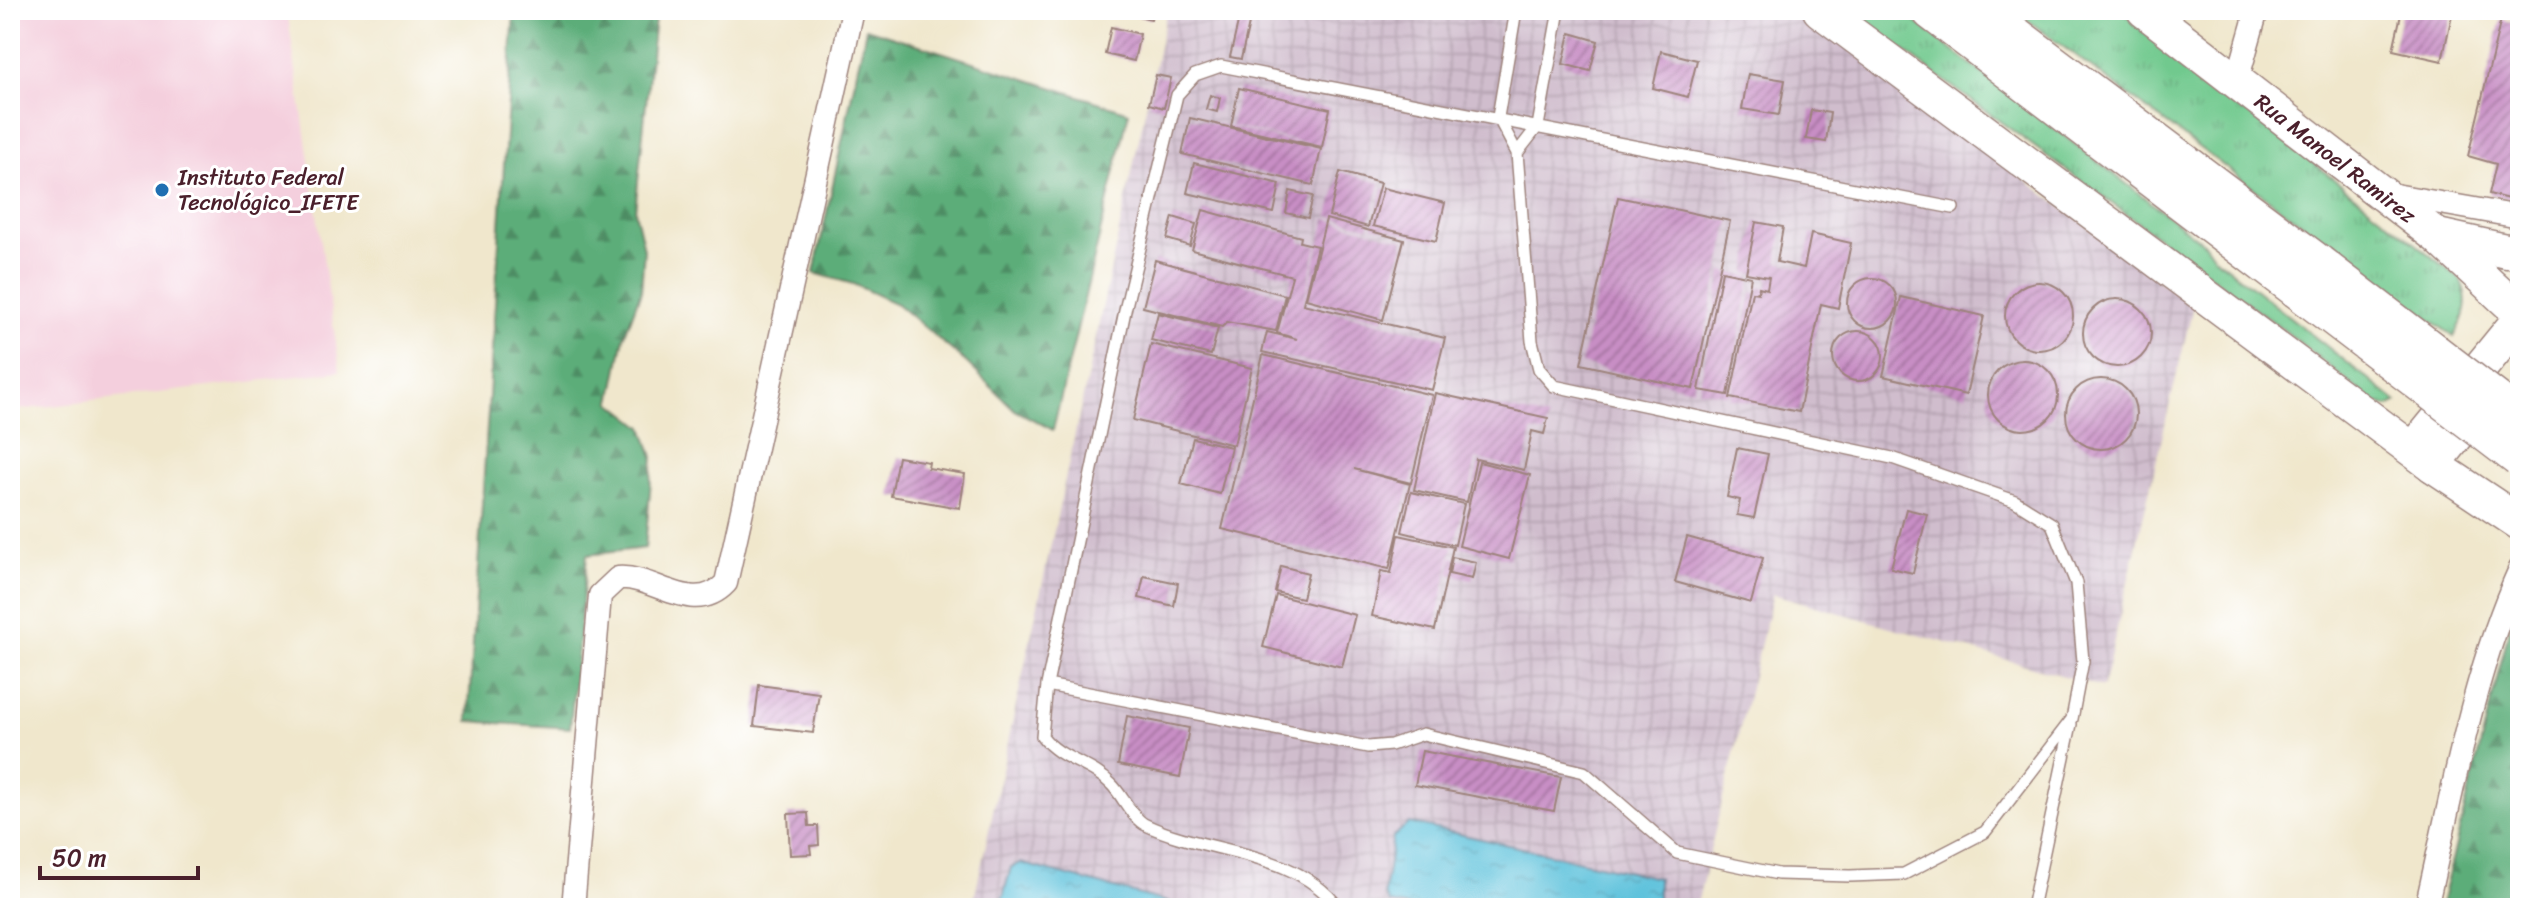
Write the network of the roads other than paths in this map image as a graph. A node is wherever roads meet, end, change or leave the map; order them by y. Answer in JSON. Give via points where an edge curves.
{"nodes":[{"id":1,"x":853,"y":10,"type":"edge"},
{"id":2,"x":1516,"y":10,"type":"edge"},
{"id":3,"x":1559,"y":10,"type":"edge"},
{"id":4,"x":1820,"y":10,"type":"edge"},
{"id":5,"x":1932,"y":10,"type":"edge"},
{"id":6,"x":1979,"y":10,"type":"edge"},
{"id":7,"x":2144,"y":10,"type":"edge"},
{"id":8,"x":2257,"y":10,"type":"edge"},
{"id":9,"x":2237,"y":81,"type":"junction"},
{"id":10,"x":1498,"y":117,"type":"junction"},
{"id":11,"x":1538,"y":126,"type":"junction"},
{"id":12,"x":1517,"y":153,"type":"junction"},
{"id":13,"x":2380,"y":193,"type":"junction"},
{"id":14,"x":1953,"y":208,"type":"dead end"},
{"id":15,"x":2520,"y":217,"type":"edge"},
{"id":16,"x":2437,"y":236,"type":"junction"},
{"id":17,"x":2520,"y":250,"type":"edge"},
{"id":18,"x":2308,"y":276,"type":"junction"},
{"id":19,"x":2520,"y":316,"type":"edge"},
{"id":20,"x":2520,"y":354,"type":"edge"},
{"id":21,"x":2520,"y":420,"type":"edge"},
{"id":22,"x":2424,"y":457,"type":"junction"},
{"id":23,"x":2520,"y":457,"type":"edge"},
{"id":24,"x":2520,"y":523,"type":"edge"},
{"id":25,"x":2520,"y":569,"type":"edge"},
{"id":26,"x":1047,"y":685,"type":"junction"},
{"id":27,"x":2072,"y":719,"type":"junction"},
{"id":28,"x":573,"y":908,"type":"edge"},
{"id":29,"x":1339,"y":908,"type":"edge"},
{"id":30,"x":2032,"y":908,"type":"edge"},
{"id":31,"x":2426,"y":908,"type":"edge"}],
"edges":[{"from":1,"to":28,"type":"street","via":[[726,583],[719,591],[686,598],[630,577],[618,578],[600,595]]},
{"from":2,"to":10,"type":"lane"},
{"from":3,"to":11,"type":"lane"},
{"from":4,"to":22,"type":"main road"},
{"from":5,"to":18,"type":"highway"},
{"from":6,"to":18,"type":"highway"},
{"from":7,"to":9,"type":"main road","name":"Rua Manoel Ramirez"},
{"from":8,"to":9,"type":"street"},
{"from":9,"to":13,"type":"main road","name":"Rua Manoel Ramirez"},
{"from":10,"to":11,"type":"lane"},
{"from":10,"to":12,"type":"lane"},
{"from":10,"to":26,"type":"lane","via":[[1221,66],[1195,75],[1177,95],[1126,306]]},
{"from":11,"to":12,"type":"lane"},
{"from":11,"to":14,"type":"lane"},
{"from":12,"to":27,"type":"lane","via":[[1532,341],[1539,369],[1554,386],[1892,458],[2015,501],[2052,524],[2076,583],[2083,661]]},
{"from":13,"to":15,"type":"street"},
{"from":13,"to":16,"type":"main road","name":"Rua Manoel Ramirez"},
{"from":16,"to":17,"type":"main road"},
{"from":16,"to":19,"type":"main road","name":"Rua Manoel Ramirez"},
{"from":18,"to":21,"type":"highway","bridge":true},
{"from":18,"to":23,"type":"highway","bridge":true},
{"from":19,"to":22,"type":"main road"},
{"from":20,"to":22,"type":"main road"},
{"from":22,"to":24,"type":"main road"},
{"from":25,"to":31,"type":"street","via":[[2475,697]]},
{"from":26,"to":27,"type":"lane","via":[[1368,747],[1423,734],[1584,772],[1677,853],[1793,875],[1904,874],[1985,832]]},
{"from":26,"to":29,"type":"lane","via":[[1042,736],[1053,751],[1109,781],[1142,824],[1266,859],[1318,886]]},
{"from":27,"to":30,"type":"lane"}]}
